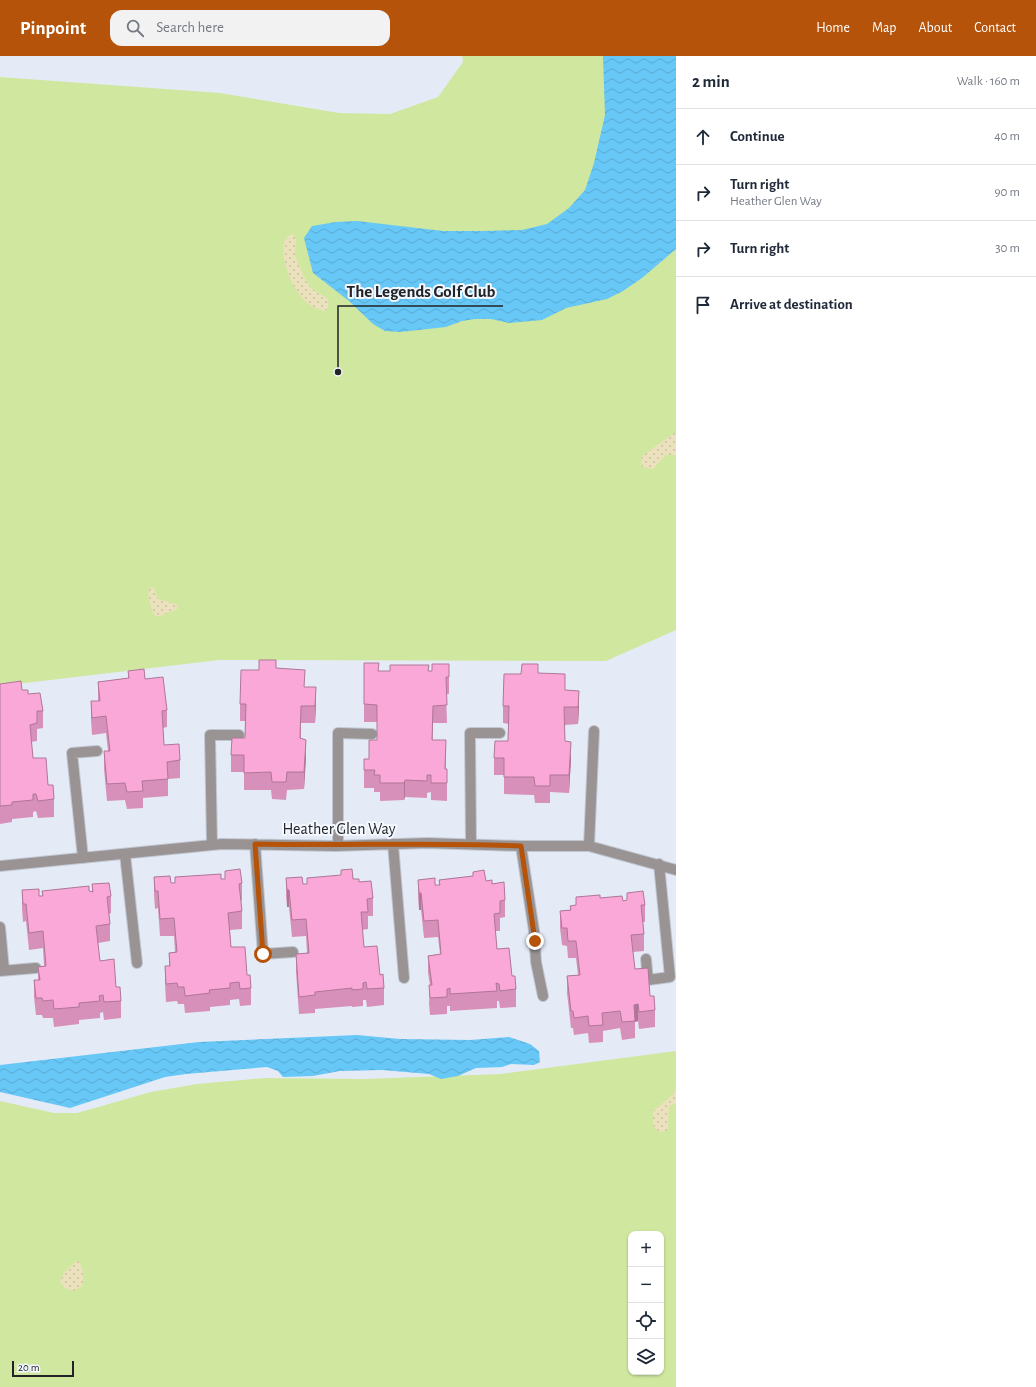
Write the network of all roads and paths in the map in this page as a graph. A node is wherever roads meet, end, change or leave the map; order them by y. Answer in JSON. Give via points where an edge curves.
{"nodes":[{"id":1,"x":594,"y":731,"type":"dead end"},
{"id":2,"x":500,"y":733,"type":"dead end"},
{"id":3,"x":372,"y":734,"type":"dead end"},
{"id":4,"x":238,"y":736,"type":"edge"},
{"id":5,"x":97,"y":751,"type":"dead end"},
{"id":6,"x":255,"y":844,"type":"junction"},
{"id":7,"x":393,"y":844,"type":"junction"},
{"id":8,"x":471,"y":844,"type":"junction"},
{"id":9,"x":212,"y":845,"type":"junction"},
{"id":10,"x":338,"y":845,"type":"junction"},
{"id":11,"x":521,"y":846,"type":"junction"},
{"id":12,"x":589,"y":846,"type":"junction"},
{"id":13,"x":125,"y":854,"type":"junction"},
{"id":14,"x":83,"y":858,"type":"junction"},
{"id":15,"x":659,"y":864,"type":"junction"},
{"id":16,"x":0,"y":866,"type":"edge"},
{"id":17,"x":676,"y":870,"type":"edge"},
{"id":18,"x":0,"y":927,"type":"edge"},
{"id":19,"x":293,"y":952,"type":"dead end"},
{"id":20,"x":646,"y":959,"type":"dead end"},
{"id":21,"x":137,"y":963,"type":"dead end"},
{"id":22,"x":36,"y":968,"type":"dead end"},
{"id":23,"x":2,"y":970,"type":"edge"},
{"id":24,"x":404,"y":978,"type":"dead end"},
{"id":25,"x":543,"y":996,"type":"dead end"}],
"edges":[{"from":1,"to":12,"type":"street"},
{"from":2,"to":8,"type":"street","via":[[470,733]]},
{"from":3,"to":10,"type":"street","via":[[338,733]]},
{"from":4,"to":9,"type":"street","via":[[210,735]]},
{"from":5,"to":14,"type":"street","via":[[72,753]]},
{"from":6,"to":9,"type":"street","name":"Heather Glen Way"},
{"from":6,"to":10,"type":"street","name":"Heather Glen Way"},
{"from":6,"to":19,"type":"street","via":[[263,954]]},
{"from":7,"to":8,"type":"street","name":"Heather Glen Way"},
{"from":7,"to":10,"type":"street","name":"Heather Glen Way"},
{"from":7,"to":24,"type":"street"},
{"from":8,"to":11,"type":"street","name":"Heather Glen Way"},
{"from":9,"to":13,"type":"street","name":"Heather Glen Way"},
{"from":11,"to":12,"type":"street","name":"Heather Glen Way"},
{"from":11,"to":25,"type":"street"},
{"from":12,"to":15,"type":"street","name":"Heather Glen Way"},
{"from":13,"to":14,"type":"street","name":"Heather Glen Way"},
{"from":13,"to":21,"type":"street"},
{"from":14,"to":16,"type":"street","name":"Heather Glen Way"},
{"from":15,"to":17,"type":"street","name":"Heather Glen Way"},
{"from":15,"to":20,"type":"street","via":[[670,977],[648,980]]},
{"from":18,"to":23,"type":"street"},
{"from":22,"to":23,"type":"street"}]}
